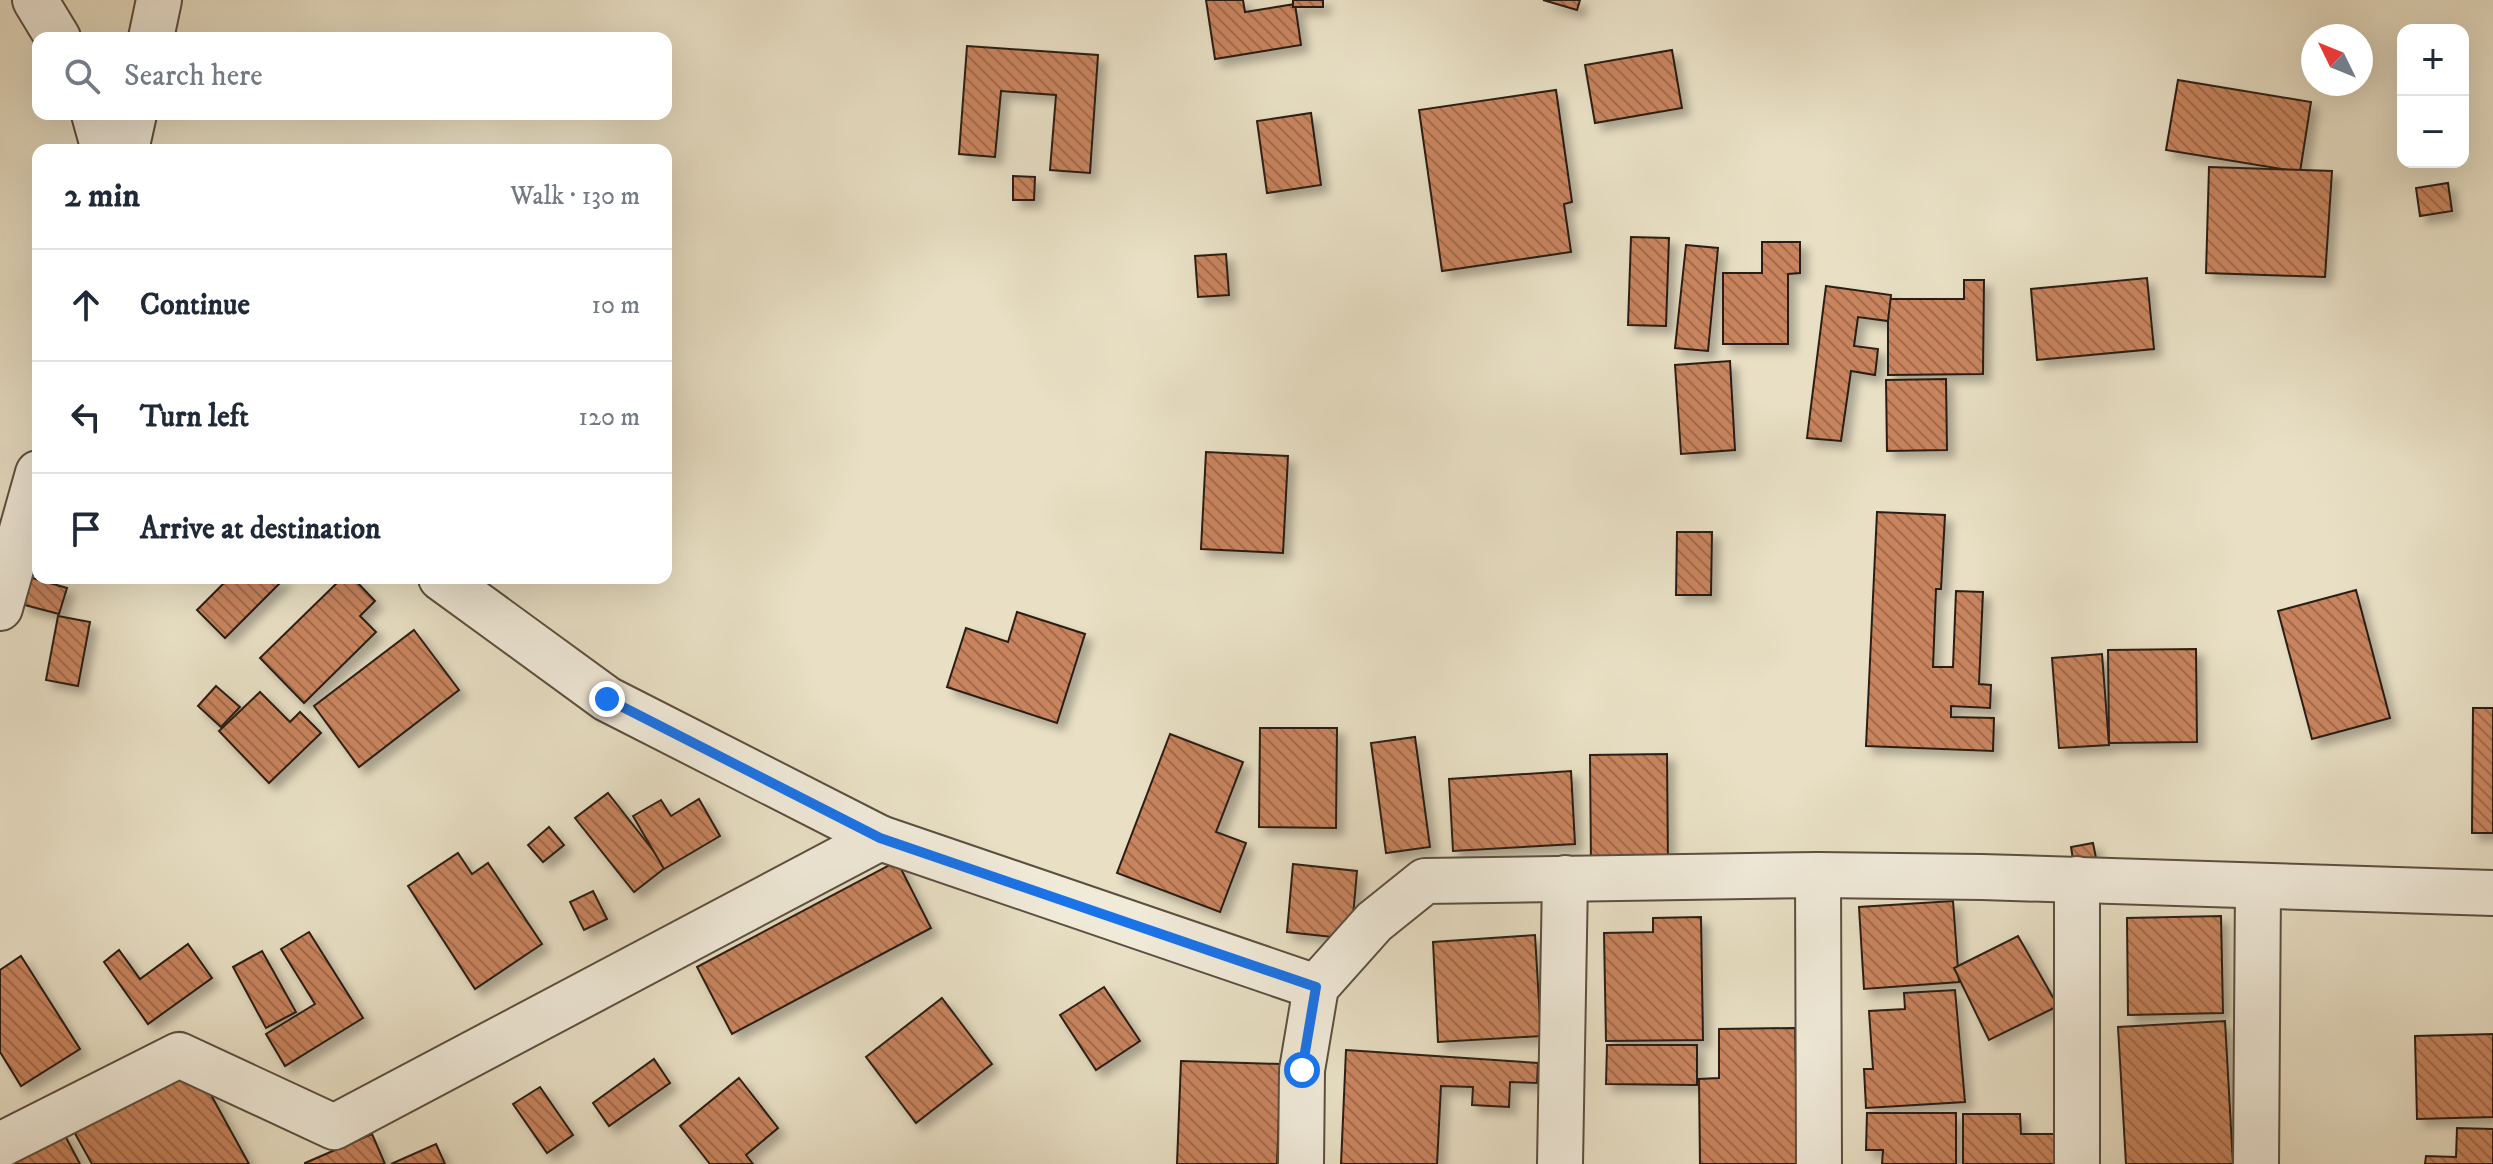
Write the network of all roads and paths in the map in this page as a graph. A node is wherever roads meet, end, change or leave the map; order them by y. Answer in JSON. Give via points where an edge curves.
{"nodes":[{"id":1,"x":35,"y":0,"type":"edge"},
{"id":2,"x":159,"y":0,"type":"edge"},
{"id":3,"x":54,"y":32,"type":"edge"},
{"id":4,"x":152,"y":32,"type":"edge"},
{"id":5,"x":96,"y":120,"type":"edge"},
{"id":6,"x":133,"y":120,"type":"edge"},
{"id":7,"x":102,"y":144,"type":"edge"},
{"id":8,"x":127,"y":144,"type":"edge"},
{"id":9,"x":32,"y":494,"type":"edge"},
{"id":10,"x":449,"y":584,"type":"edge"},
{"id":11,"x":0,"y":608,"type":"edge"},
{"id":12,"x":880,"y":838,"type":"junction"},
{"id":13,"x":1818,"y":875,"type":"junction"},
{"id":14,"x":1565,"y":878,"type":"junction"},
{"id":15,"x":2077,"y":879,"type":"junction"},
{"id":16,"x":2258,"y":886,"type":"junction"},
{"id":17,"x":2493,"y":893,"type":"edge"},
{"id":18,"x":1316,"y":987,"type":"junction"},
{"id":19,"x":0,"y":1145,"type":"edge"},
{"id":20,"x":1301,"y":1164,"type":"edge"},
{"id":21,"x":1560,"y":1164,"type":"edge"},
{"id":22,"x":1819,"y":1164,"type":"edge"},
{"id":23,"x":2077,"y":1164,"type":"edge"},
{"id":24,"x":2256,"y":1164,"type":"edge"}],
"edges":[{"from":1,"to":3,"type":"street"},
{"from":2,"to":4,"type":"street"},
{"from":5,"to":7,"type":"street"},
{"from":6,"to":8,"type":"street"},
{"from":9,"to":11,"type":"street"},
{"from":10,"to":12,"type":"street","via":[[607,699]]},
{"from":12,"to":18,"type":"street"},
{"from":12,"to":19,"type":"street","via":[[334,1127],[179,1055]]},
{"from":13,"to":14,"type":"street"},
{"from":13,"to":15,"type":"street"},
{"from":13,"to":22,"type":"street"},
{"from":14,"to":18,"type":"street","via":[[1425,881],[1374,922]]},
{"from":14,"to":21,"type":"street"},
{"from":15,"to":16,"type":"street"},
{"from":15,"to":23,"type":"street"},
{"from":16,"to":17,"type":"street"},
{"from":16,"to":24,"type":"street"},
{"from":18,"to":20,"type":"street","via":[[1302,1070]]}]}
